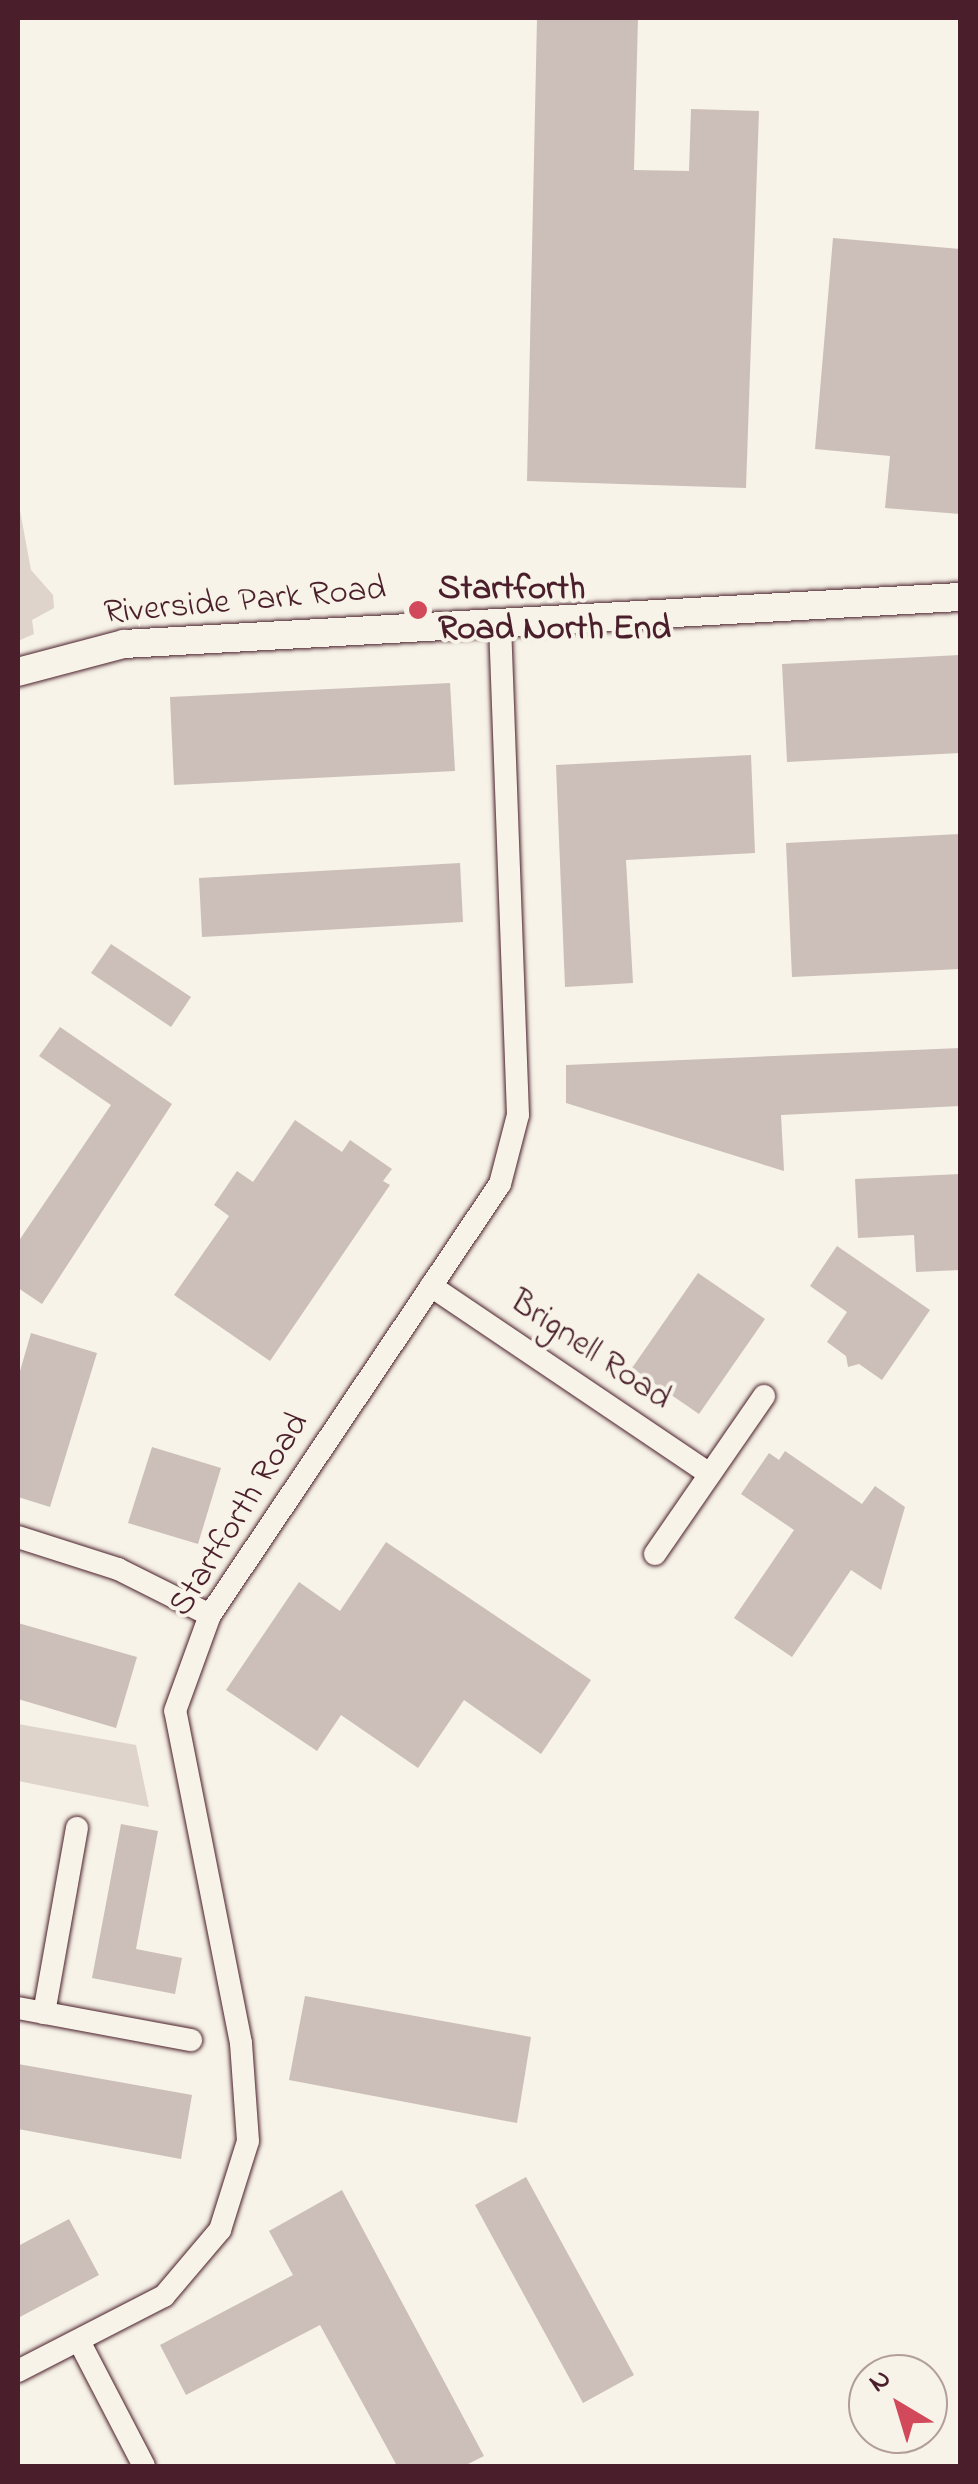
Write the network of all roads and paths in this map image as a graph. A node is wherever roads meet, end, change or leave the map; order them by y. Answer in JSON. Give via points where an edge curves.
{"nodes":[{"id":1,"x":960,"y":598,"type":"edge"},
{"id":2,"x":500,"y":622,"type":"junction"},
{"id":3,"x":18,"y":672,"type":"edge"},
{"id":4,"x":431,"y":1286,"type":"junction"},
{"id":5,"x":764,"y":1396,"type":"dead end"},
{"id":6,"x":710,"y":1474,"type":"junction"},
{"id":7,"x":18,"y":1538,"type":"edge"},
{"id":8,"x":655,"y":1554,"type":"dead end"},
{"id":9,"x":210,"y":1615,"type":"junction"},
{"id":10,"x":77,"y":1828,"type":"dead end"},
{"id":11,"x":18,"y":2008,"type":"edge"},
{"id":12,"x":44,"y":2013,"type":"junction"},
{"id":13,"x":191,"y":2040,"type":"dead end"},
{"id":14,"x":79,"y":2341,"type":"junction"},
{"id":15,"x":18,"y":2371,"type":"edge"},
{"id":16,"x":144,"y":2466,"type":"edge"}],
"edges":[{"from":1,"to":2,"type":"street","name":"Riverside Park Road"},
{"from":2,"to":3,"type":"street","name":"Riverside Park Road","via":[[124,644]]},
{"from":2,"to":4,"type":"street","name":"Startforth Road","via":[[518,1115],[500,1184]]},
{"from":4,"to":6,"type":"street","name":"Brignell Road"},
{"from":4,"to":9,"type":"street","name":"Startforth Road"},
{"from":5,"to":6,"type":"street"},
{"from":6,"to":8,"type":"street"},
{"from":7,"to":9,"type":"street","via":[[118,1570]]},
{"from":9,"to":14,"type":"street","name":"Startforth Road","via":[[175,1711],[241,2043],[248,2141],[220,2230],[164,2296]]},
{"from":10,"to":12,"type":"street"},
{"from":11,"to":12,"type":"street"},
{"from":12,"to":13,"type":"street"},
{"from":14,"to":15,"type":"street","name":"Startforth Road"},
{"from":14,"to":16,"type":"street"}]}
